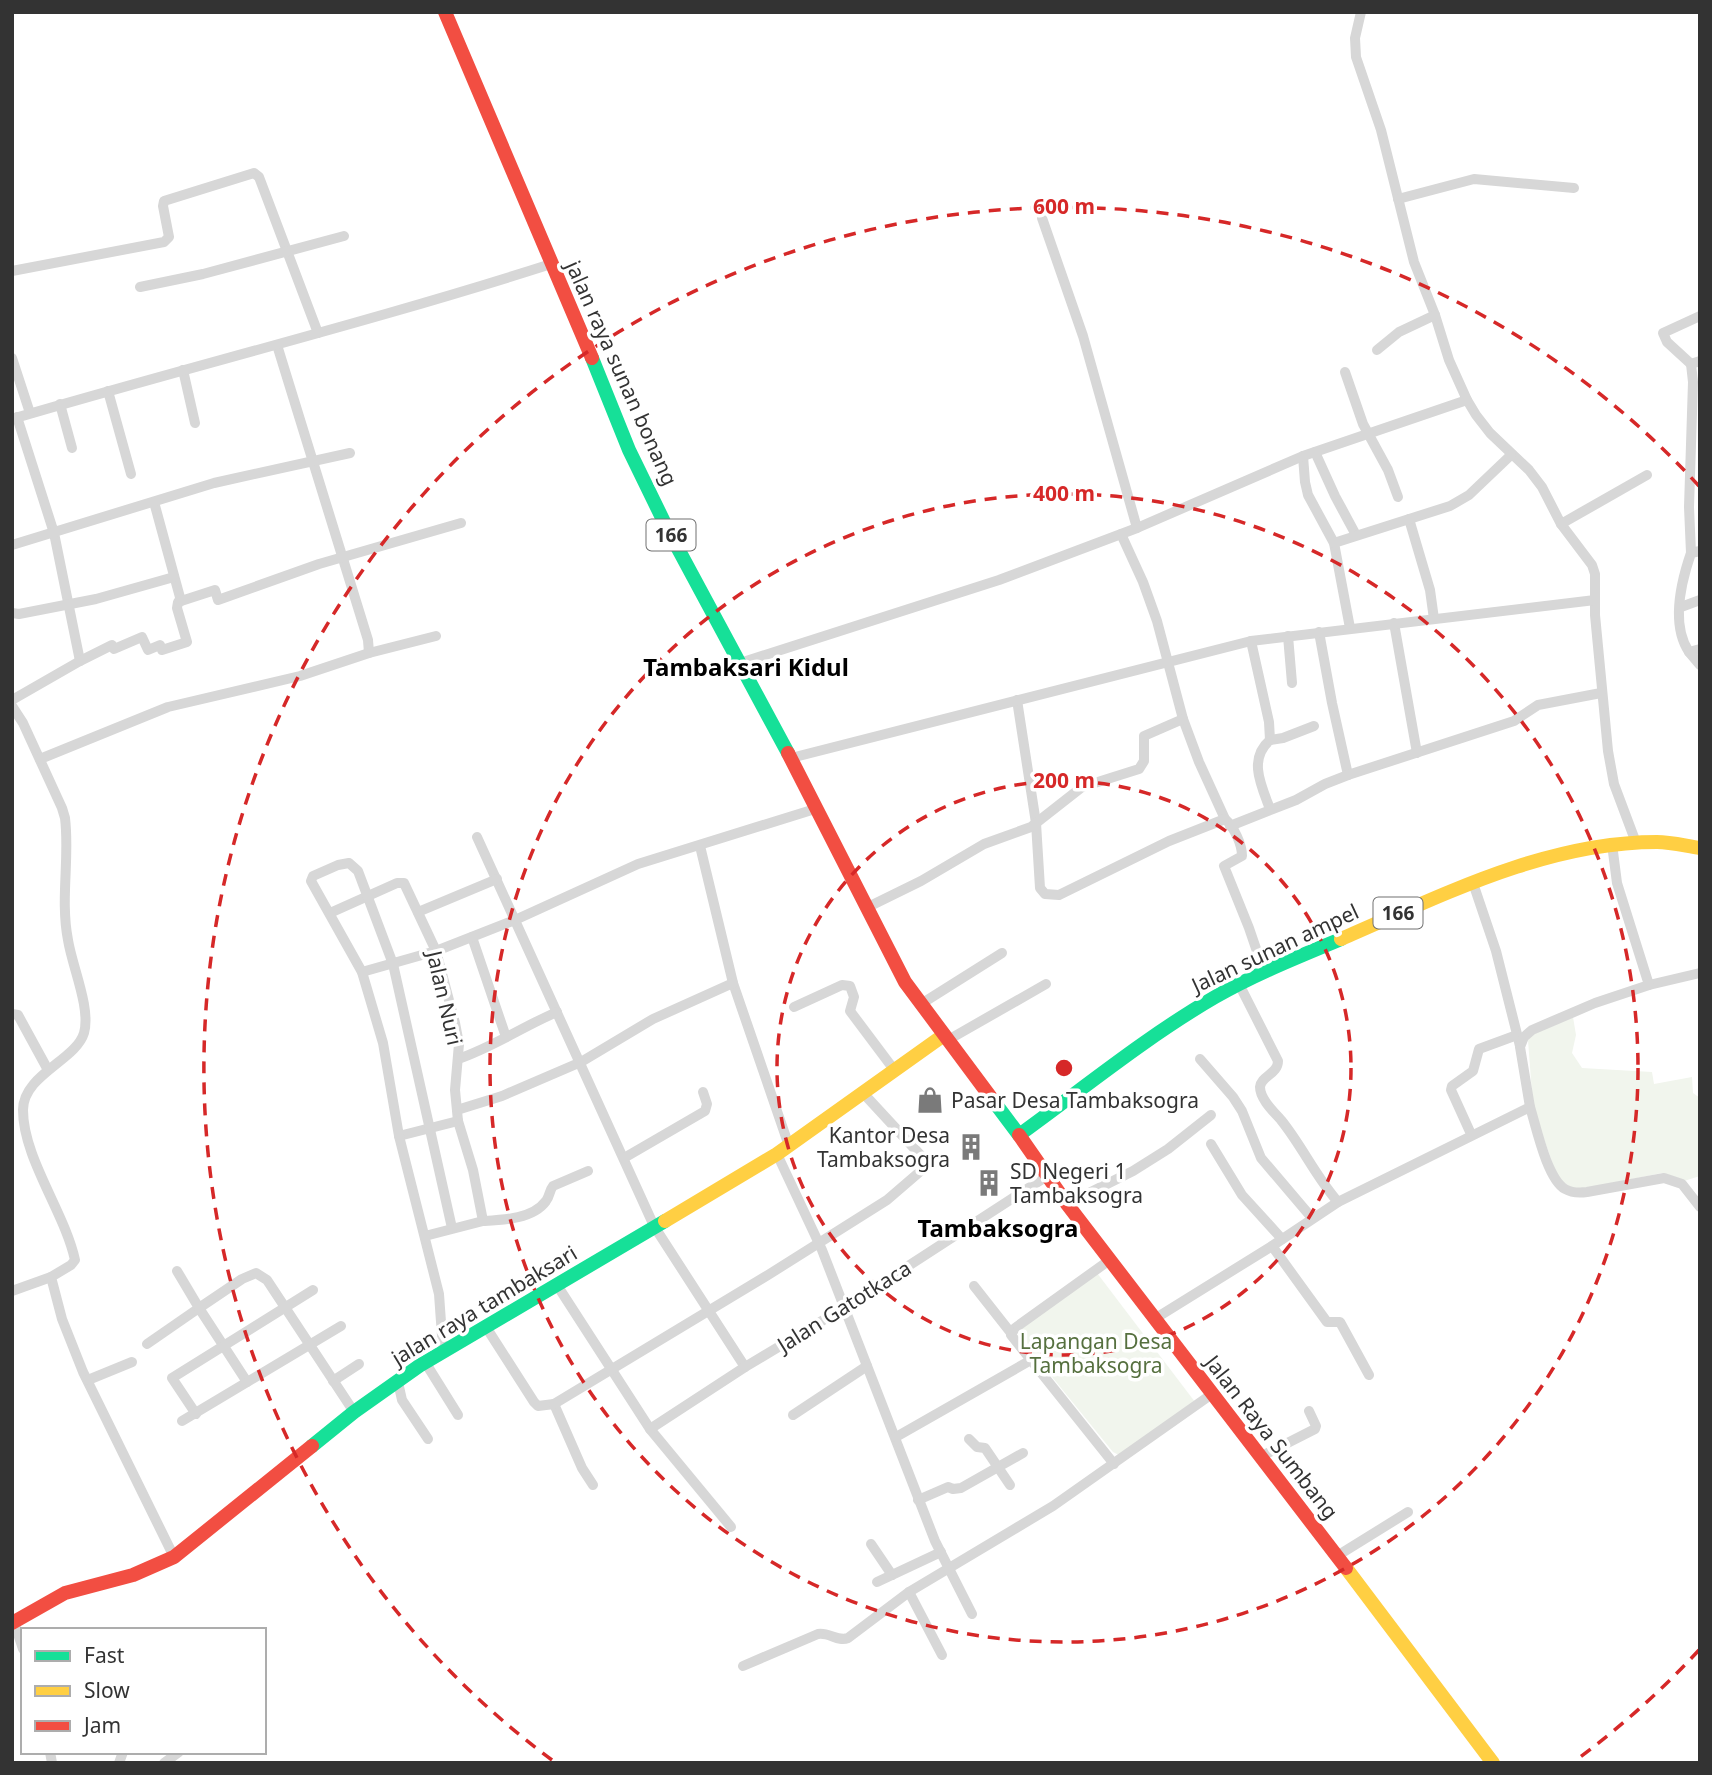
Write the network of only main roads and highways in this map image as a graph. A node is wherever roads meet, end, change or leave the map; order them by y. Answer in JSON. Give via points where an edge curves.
{"nodes":[{"id":1,"x":445,"y":12,"type":"edge"},
{"id":2,"x":1693,"y":846,"type":"edge"},
{"id":3,"x":946,"y":1038,"type":"junction"},
{"id":4,"x":1019,"y":1135,"type":"junction"},
{"id":5,"x":13,"y":1623,"type":"edge"},
{"id":6,"x":1493,"y":1763,"type":"edge"}],
"edges":[{"from":1,"to":3,"type":"main road","name":"jalan raya sunan bonang","number":"166","via":[[629,450],[668,530],[905,982]]},
{"from":2,"to":4,"type":"main road","name":"Jalan sunan ampel","number":"166","via":[[1635,840],[1568,853],[1473,883],[1264,972],[1201,1005],[1137,1047]]},
{"from":3,"to":4,"type":"main road","name":"jalan raya sunan bonang","number":"166"},
{"from":3,"to":5,"type":"main road","name":"jalan raya tambaksari","via":[[783,1150],[425,1362],[354,1412],[174,1557],[153,1570],[64,1594]]},
{"from":4,"to":6,"type":"main road","name":"Jalan Raya Sumbang"}]}
